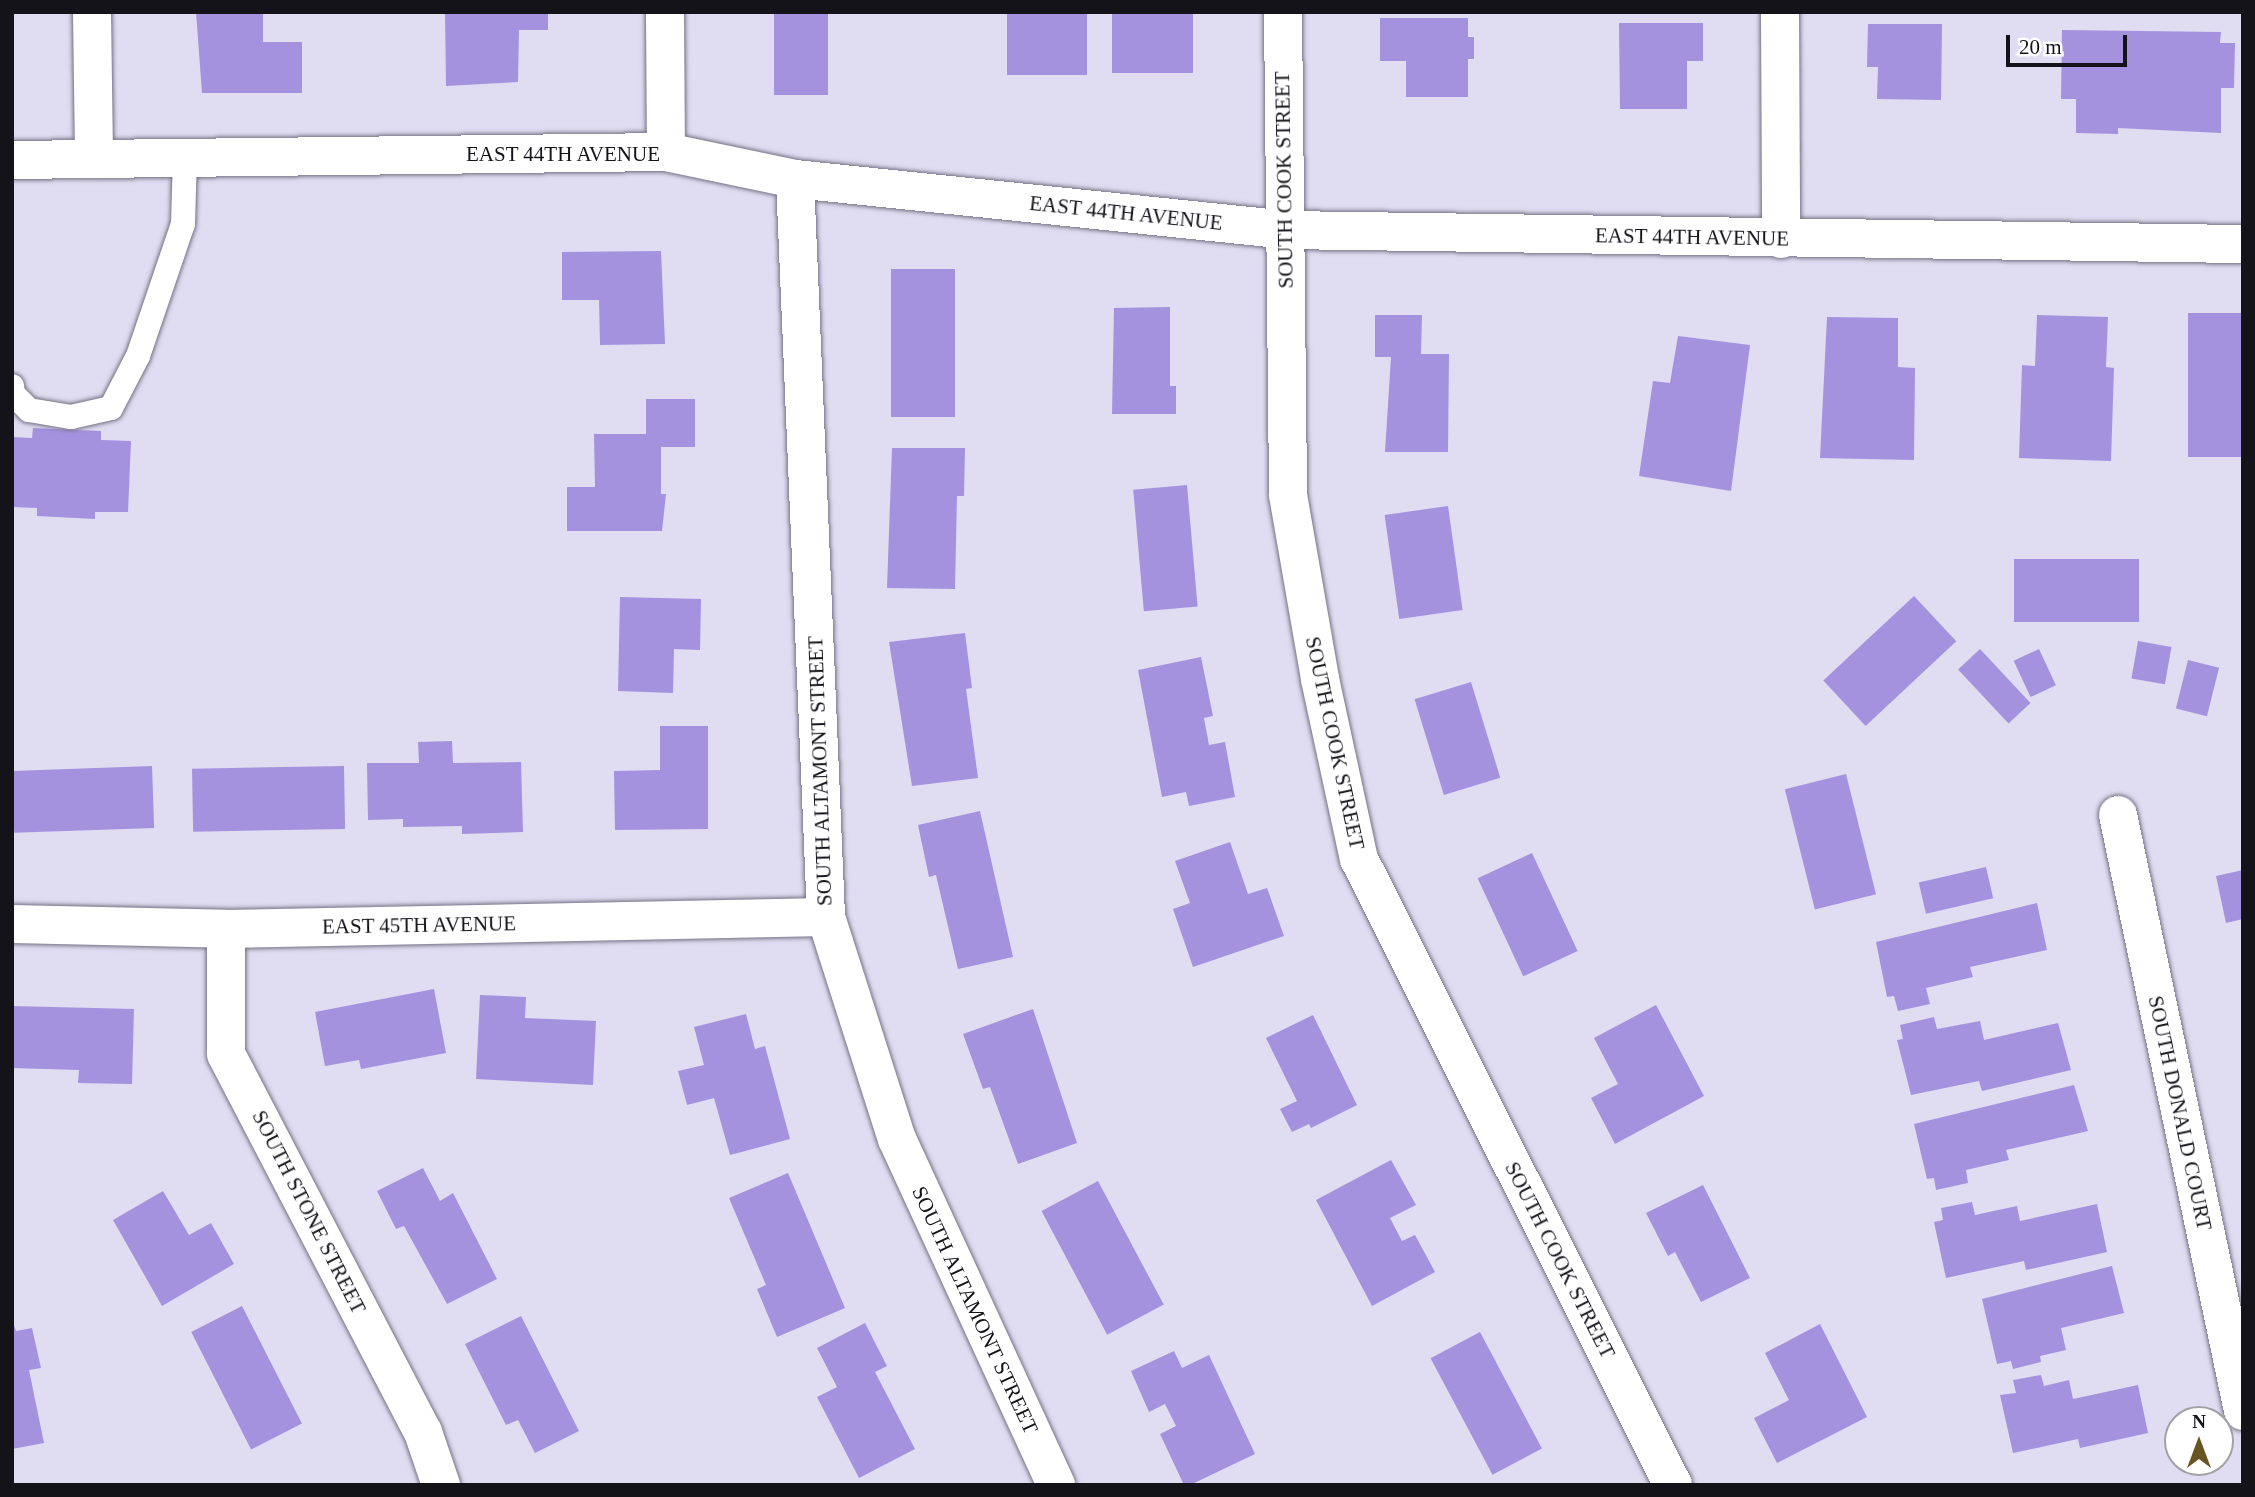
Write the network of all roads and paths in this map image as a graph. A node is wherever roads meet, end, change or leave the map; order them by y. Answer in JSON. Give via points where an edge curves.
{"nodes":[{"id":1,"x":92,"y":12,"type":"edge"},
{"id":2,"x":665,"y":12,"type":"edge"},
{"id":3,"x":1283,"y":12,"type":"edge"},
{"id":4,"x":1780,"y":12,"type":"edge"},
{"id":5,"x":666,"y":152,"type":"junction"},
{"id":6,"x":184,"y":158,"type":"junction"},
{"id":7,"x":94,"y":159,"type":"junction"},
{"id":8,"x":12,"y":160,"type":"edge"},
{"id":9,"x":795,"y":179,"type":"junction"},
{"id":10,"x":1284,"y":230,"type":"junction"},
{"id":11,"x":1781,"y":239,"type":"junction"},
{"id":12,"x":2243,"y":244,"type":"edge"},
{"id":13,"x":12,"y":386,"type":"edge"},
{"id":14,"x":2118,"y":816,"type":"dead end"},
{"id":15,"x":826,"y":917,"type":"junction"},
{"id":16,"x":12,"y":924,"type":"edge"},
{"id":17,"x":226,"y":929,"type":"junction"},
{"id":18,"x":2243,"y":1411,"type":"edge"},
{"id":19,"x":441,"y":1485,"type":"edge"},
{"id":20,"x":1056,"y":1485,"type":"edge"},
{"id":21,"x":1673,"y":1485,"type":"edge"}],
"edges":[{"from":1,"to":7,"type":"street"},
{"from":2,"to":5,"type":"street"},
{"from":3,"to":10,"type":"street","name":"SOUTH COOK STREET"},
{"from":4,"to":11,"type":"street"},
{"from":5,"to":6,"type":"street","name":"EAST 44TH AVENUE"},
{"from":5,"to":9,"type":"street","name":"EAST 44TH AVENUE"},
{"from":6,"to":7,"type":"street","name":"EAST 44TH AVENUE"},
{"from":6,"to":13,"type":"lane","via":[[183,224],[138,356],[111,408],[71,416],[29,410],[13,394]]},
{"from":7,"to":8,"type":"street","name":"EAST 44TH AVENUE"},
{"from":9,"to":10,"type":"street","name":"EAST 44TH AVENUE"},
{"from":9,"to":15,"type":"street","name":"SOUTH ALTAMONT STREET"},
{"from":10,"to":11,"type":"street","name":"EAST 44TH AVENUE"},
{"from":10,"to":21,"type":"street","name":"SOUTH COOK STREET","via":[[1288,495],[1320,679],[1359,859]]},
{"from":11,"to":12,"type":"street","name":"EAST 44TH AVENUE"},
{"from":14,"to":18,"type":"street","name":"SOUTH DONALD COURT"},
{"from":15,"to":17,"type":"street","name":"EAST 45TH AVENUE"},
{"from":15,"to":20,"type":"street","name":"SOUTH ALTAMONT STREET","via":[[897,1139]]},
{"from":16,"to":17,"type":"street","name":"EAST 45TH AVENUE"},
{"from":17,"to":19,"type":"street","name":"SOUTH STONE STREET","via":[[226,1054],[423,1432]]}]}
